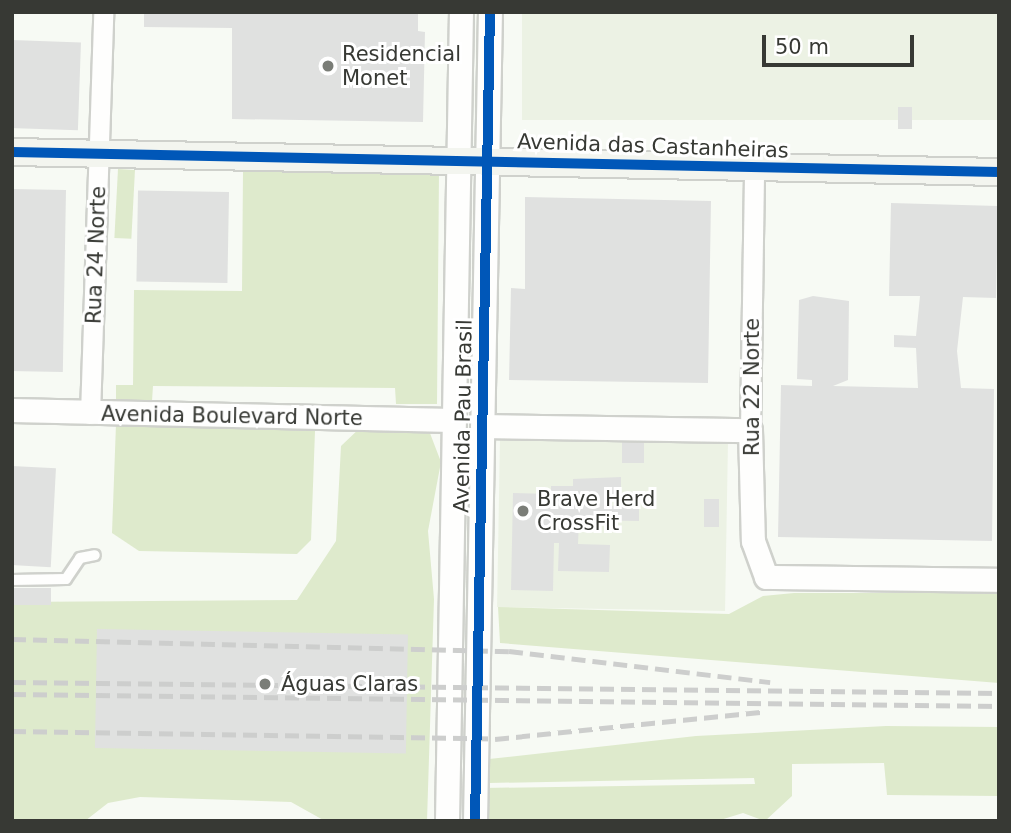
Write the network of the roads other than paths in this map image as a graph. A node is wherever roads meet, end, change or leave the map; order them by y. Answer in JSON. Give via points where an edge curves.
{"nodes":[{"id":1,"x":103,"y":12,"type":"edge"},
{"id":2,"x":461,"y":12,"type":"edge"},
{"id":3,"x":490,"y":12,"type":"edge"},
{"id":4,"x":12,"y":152,"type":"edge"},
{"id":5,"x":100,"y":154,"type":"junction"},
{"id":6,"x":458,"y":159,"type":"junction"},
{"id":7,"x":485,"y":159,"type":"junction"},
{"id":8,"x":754,"y":170,"type":"junction"},
{"id":9,"x":999,"y":172,"type":"edge"},
{"id":10,"x":12,"y":410,"type":"edge"},
{"id":11,"x":90,"y":414,"type":"junction"},
{"id":12,"x":452,"y":420,"type":"junction"},
{"id":13,"x":482,"y":425,"type":"junction"},
{"id":14,"x":750,"y":430,"type":"junction"},
{"id":15,"x":95,"y":555,"type":"dead end"},
{"id":16,"x":12,"y":579,"type":"edge"},
{"id":17,"x":999,"y":580,"type":"edge"},
{"id":18,"x":447,"y":821,"type":"edge"},
{"id":19,"x":475,"y":821,"type":"edge"}],
"edges":[{"from":1,"to":5,"type":"street","name":"Rua 24 Norte"},
{"from":2,"to":6,"type":"street","name":"Avenida Pau Brasil"},
{"from":3,"to":7,"type":"street","name":"Avenida Pau Brasil"},
{"from":4,"to":5,"type":"main road","name":"Avenida das Castanheiras"},
{"from":5,"to":6,"type":"main road","name":"Avenida das Castanheiras"},
{"from":5,"to":11,"type":"street","name":"Rua 24 Norte"},
{"from":6,"to":7,"type":"main road","name":"Avenida das Castanheiras"},
{"from":6,"to":12,"type":"street","name":"Avenida Pau Brasil"},
{"from":7,"to":8,"type":"main road","name":"Avenida das Castanheiras"},
{"from":7,"to":13,"type":"street","name":"Avenida Pau Brasil"},
{"from":8,"to":9,"type":"main road","name":"Avenida das Castanheiras"},
{"from":8,"to":14,"type":"street","name":"Rua 22 Norte"},
{"from":10,"to":11,"type":"street","name":"Avenida Boulevard Norte"},
{"from":11,"to":12,"type":"street","name":"Avenida Boulevard Norte"},
{"from":12,"to":18,"type":"street","name":"Avenida Pau Brasil"},
{"from":13,"to":14,"type":"street"},
{"from":13,"to":19,"type":"street","name":"Avenida Pau Brasil"},
{"from":14,"to":17,"type":"street","name":"Rua 22 Norte","via":[[757,560],[766,577],[791,581]]},
{"from":15,"to":16,"type":"lane","via":[[80,558],[66,579]]}]}
